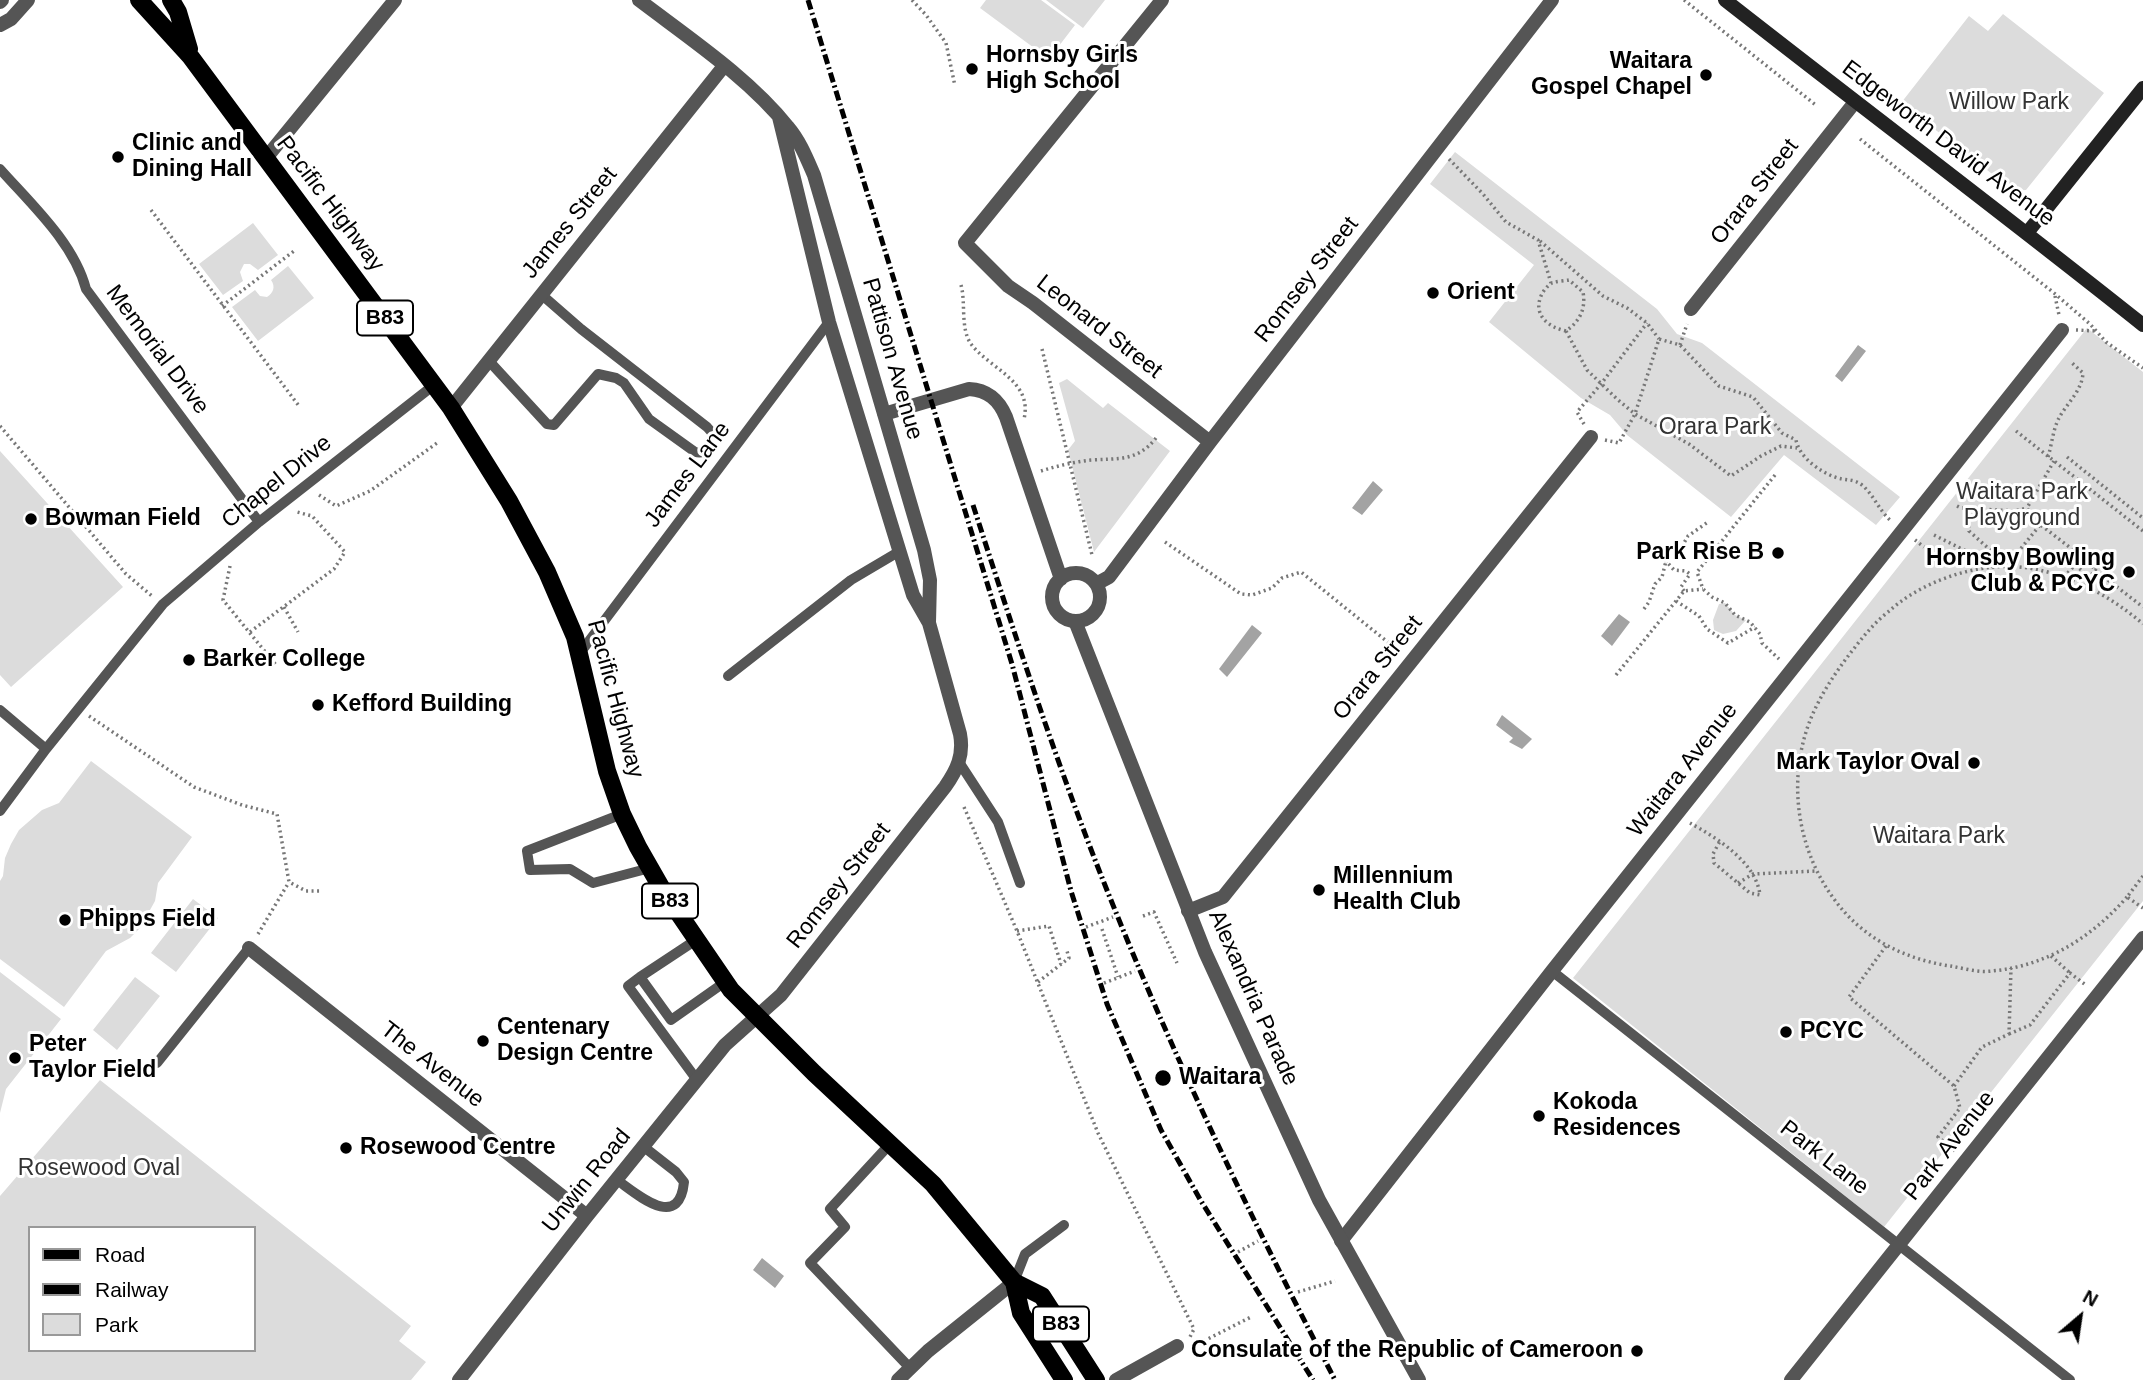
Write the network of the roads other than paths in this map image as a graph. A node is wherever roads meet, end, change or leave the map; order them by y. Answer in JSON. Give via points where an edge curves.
{"nodes":[{"id":1,"x":28,"y":0,"type":"edge"},
{"id":2,"x":139,"y":0,"type":"edge"},
{"id":3,"x":171,"y":0,"type":"edge"},
{"id":4,"x":395,"y":0,"type":"edge"},
{"id":5,"x":639,"y":0,"type":"edge"},
{"id":6,"x":1162,"y":0,"type":"edge"},
{"id":7,"x":1552,"y":0,"type":"edge"},
{"id":8,"x":1725,"y":0,"type":"edge"},
{"id":9,"x":0,"y":24,"type":"edge"},
{"id":10,"x":190,"y":56,"type":"junction"},
{"id":11,"x":724,"y":66,"type":"junction"},
{"id":12,"x":2143,"y":88,"type":"edge"},
{"id":13,"x":1855,"y":102,"type":"junction"},
{"id":14,"x":779,"y":117,"type":"junction"},
{"id":15,"x":265,"y":158,"type":"junction"},
{"id":16,"x":0,"y":169,"type":"edge"},
{"id":17,"x":2027,"y":233,"type":"junction"},
{"id":18,"x":542,"y":295,"type":"junction"},
{"id":19,"x":1691,"y":309,"type":"road end"},
{"id":20,"x":829,"y":322,"type":"junction"},
{"id":21,"x":2143,"y":325,"type":"edge"},
{"id":22,"x":2062,"y":330,"type":"road end"},
{"id":23,"x":489,"y":360,"type":"junction"},
{"id":24,"x":434,"y":385,"type":"junction"},
{"id":25,"x":451,"y":408,"type":"junction"},
{"id":26,"x":884,"y":414,"type":"junction"},
{"id":27,"x":1591,"y":437,"type":"road end"},
{"id":28,"x":1210,"y":442,"type":"junction"},
{"id":29,"x":259,"y":522,"type":"junction"},
{"id":30,"x":900,"y":551,"type":"junction"},
{"id":31,"x":1060,"y":579,"type":"junction"},
{"id":32,"x":1096,"y":584,"type":"junction"},
{"id":33,"x":1074,"y":621,"type":"junction"},
{"id":34,"x":929,"y":623,"type":"junction"},
{"id":35,"x":580,"y":653,"type":"junction"},
{"id":36,"x":728,"y":676,"type":"dead end"},
{"id":37,"x":0,"y":710,"type":"edge"},
{"id":38,"x":46,"y":750,"type":"junction"},
{"id":39,"x":959,"y":762,"type":"junction"},
{"id":40,"x":951,"y":778,"type":"joint"},
{"id":41,"x":0,"y":811,"type":"edge"},
{"id":42,"x":622,"y":814,"type":"junction"},
{"id":43,"x":650,"y":869,"type":"junction"},
{"id":44,"x":1020,"y":883,"type":"dead end"},
{"id":45,"x":1188,"y":911,"type":"junction"},
{"id":46,"x":2143,"y":938,"type":"edge"},
{"id":47,"x":696,"y":940,"type":"junction"},
{"id":48,"x":250,"y":948,"type":"joint"},
{"id":49,"x":1552,"y":971,"type":"junction"},
{"id":50,"x":640,"y":978,"type":"junction"},
{"id":51,"x":725,"y":982,"type":"junction"},
{"id":52,"x":755,"y":1017,"type":"junction"},
{"id":53,"x":671,"y":1020,"type":"junction"},
{"id":54,"x":658,"y":1028,"type":"junction"},
{"id":55,"x":158,"y":1063,"type":"dead end"},
{"id":56,"x":697,"y":1080,"type":"junction"},
{"id":57,"x":890,"y":1144,"type":"junction"},
{"id":58,"x":644,"y":1147,"type":"junction"},
{"id":59,"x":617,"y":1180,"type":"junction"},
{"id":60,"x":587,"y":1216,"type":"junction"},
{"id":61,"x":1064,"y":1225,"type":"dead end"},
{"id":62,"x":1341,"y":1241,"type":"junction"},
{"id":63,"x":1900,"y":1245,"type":"junction"},
{"id":64,"x":1014,"y":1282,"type":"junction"},
{"id":65,"x":1177,"y":1346,"type":"dead end"},
{"id":66,"x":910,"y":1368,"type":"junction"},
{"id":67,"x":459,"y":1380,"type":"edge"},
{"id":68,"x":898,"y":1380,"type":"edge"},
{"id":69,"x":1064,"y":1380,"type":"edge"},
{"id":70,"x":1096,"y":1380,"type":"edge"},
{"id":71,"x":1116,"y":1380,"type":"edge"},
{"id":72,"x":1419,"y":1380,"type":"edge"},
{"id":73,"x":1791,"y":1380,"type":"edge"},
{"id":74,"x":2070,"y":1380,"type":"edge"}],
"edges":[{"from":1,"to":9,"type":"street"},
{"from":2,"to":10,"type":"main road","name":"Pacific Highway","number":"B83"},
{"from":3,"to":10,"type":"main road","name":"Pacific Highway","number":"B83"},
{"from":4,"to":15,"type":"street"},
{"from":5,"to":11,"type":"street"},
{"from":6,"to":28,"type":"street","name":"Leonard Street","via":[[965,243],[1008,286]]},
{"from":7,"to":28,"type":"street","name":"Romsey Street"},
{"from":8,"to":13,"type":"main road","name":"Edgeworth David Avenue"},
{"from":10,"to":15,"type":"main road","name":"Pacific Highway","number":"B83"},
{"from":11,"to":14,"type":"street","name":"Pattison Avenue"},
{"from":11,"to":18,"type":"street","name":"James Street"},
{"from":12,"to":17,"type":"main road"},
{"from":13,"to":17,"type":"main road","name":"Edgeworth David Avenue"},
{"from":13,"to":19,"type":"street","name":"Orara Street"},
{"from":14,"to":20,"type":"street","name":"Pattison Avenue"},
{"from":14,"to":26,"type":"street","name":"Pattison Avenue","via":[[800,145],[814,175]]},
{"from":15,"to":24,"type":"main road","name":"Pacific Highway","number":"B83"},
{"from":16,"to":29,"type":"lane","name":"Memorial Drive","via":[[49,224],[81,272],[86,289]]},
{"from":17,"to":21,"type":"main road","name":"Edgeworth David Avenue"},
{"from":18,"to":23,"type":"street","name":"James Street"},
{"from":18,"to":23,"type":"lane","via":[[707,427],[715,436],[713,443],[707,450],[695,452],[649,419],[624,383],[598,374],[554,425],[547,425]]},
{"from":20,"to":30,"type":"street","name":"Pattison Avenue"},
{"from":20,"to":35,"type":"lane","name":"James Lane"},
{"from":22,"to":49,"type":"street","name":"Waitara Avenue"},
{"from":23,"to":25,"type":"street","name":"James Street"},
{"from":24,"to":25,"type":"main road","name":"Pacific Highway","number":"B83"},
{"from":24,"to":29,"type":"lane","name":"Chapel Drive"},
{"from":25,"to":35,"type":"main road","name":"Pacific Highway","number":"B83","via":[[547,572]]},
{"from":26,"to":31,"type":"street","via":[[975,389],[998,402]]},
{"from":26,"to":34,"type":"street","name":"Pattison Avenue","via":[[924,550],[930,580]]},
{"from":27,"to":45,"type":"street","name":"Orara Street","via":[[1223,897]]},
{"from":28,"to":32,"type":"street","name":"Romsey Street","via":[[1108,577]]},
{"from":29,"to":38,"type":"lane","name":"Chapel Drive","via":[[163,604]]},
{"from":30,"to":34,"type":"street","name":"Pattison Avenue"},
{"from":30,"to":36,"type":"lane","via":[[851,580]]},
{"from":31,"to":32,"type":"street","via":[[1076,573]]},
{"from":31,"to":33,"type":"street","via":[[1053,592],[1055,608]]},
{"from":32,"to":33,"type":"street","via":[[1098,606],[1089,617]]},
{"from":33,"to":45,"type":"street","name":"Alexandria Parade"},
{"from":34,"to":39,"type":"street","name":"Pattison Avenue","via":[[960,734]]},
{"from":35,"to":42,"type":"main road","name":"Pacific Highway","number":"B83","via":[[607,771]]},
{"from":37,"to":38,"type":"lane"},
{"from":38,"to":41,"type":"lane","name":"Chapel Drive"},
{"from":39,"to":40,"type":"street","name":"Pattison Avenue"},
{"from":39,"to":44,"type":"lane","via":[[998,822]]},
{"from":40,"to":52,"type":"street","name":"Romsey Street","via":[[787,988]]},
{"from":42,"to":43,"type":"main road","name":"Pacific Highway","number":"B83"},
{"from":42,"to":43,"type":"lane","via":[[527,851],[530,870],[570,869],[593,883]]},
{"from":43,"to":47,"type":"main road","name":"Pacific Highway","number":"B83"},
{"from":45,"to":62,"type":"street","name":"Alexandria Parade"},
{"from":46,"to":63,"type":"street","name":"Park Avenue"},
{"from":47,"to":50,"type":"lane"},
{"from":47,"to":51,"type":"main road","name":"Pacific Highway","number":"B83"},
{"from":48,"to":55,"type":"lane"},
{"from":48,"to":60,"type":"street","name":"The Avenue"},
{"from":49,"to":62,"type":"street","name":"Waitara Avenue"},
{"from":49,"to":63,"type":"lane","name":"Park Lane"},
{"from":50,"to":53,"type":"lane"},
{"from":50,"to":54,"type":"lane","via":[[628,986]]},
{"from":51,"to":52,"type":"main road","name":"Pacific Highway","number":"B83"},
{"from":51,"to":53,"type":"lane"},
{"from":52,"to":56,"type":"street","name":"Unwin Road"},
{"from":52,"to":57,"type":"main road","name":"Pacific Highway","number":"B83"},
{"from":53,"to":54,"type":"lane"},
{"from":54,"to":56,"type":"lane"},
{"from":56,"to":58,"type":"street","name":"Unwin Road"},
{"from":57,"to":64,"type":"main road","name":"Pacific Highway","number":"B83","via":[[933,1184]]},
{"from":57,"to":66,"type":"lane","via":[[830,1209],[845,1227],[810,1263]]},
{"from":58,"to":59,"type":"street","name":"Unwin Road"},
{"from":58,"to":59,"type":"lane","via":[[684,1182],[678,1202],[658,1207]]},
{"from":59,"to":60,"type":"street","name":"Unwin Road"},
{"from":60,"to":67,"type":"street","name":"Unwin Road"},
{"from":61,"to":64,"type":"lane","via":[[1025,1254]]},
{"from":62,"to":72,"type":"street","name":"Alexandria Parade"},
{"from":63,"to":73,"type":"street","name":"Park Avenue"},
{"from":63,"to":74,"type":"lane","name":"Park Lane"},
{"from":64,"to":66,"type":"street"},
{"from":64,"to":69,"type":"main road","name":"Pacific Highway","number":"B83","via":[[1021,1313]]},
{"from":64,"to":70,"type":"main road","name":"Pacific Highway","number":"B83","via":[[1042,1296]]},
{"from":65,"to":71,"type":"street"},
{"from":66,"to":68,"type":"street"}]}
